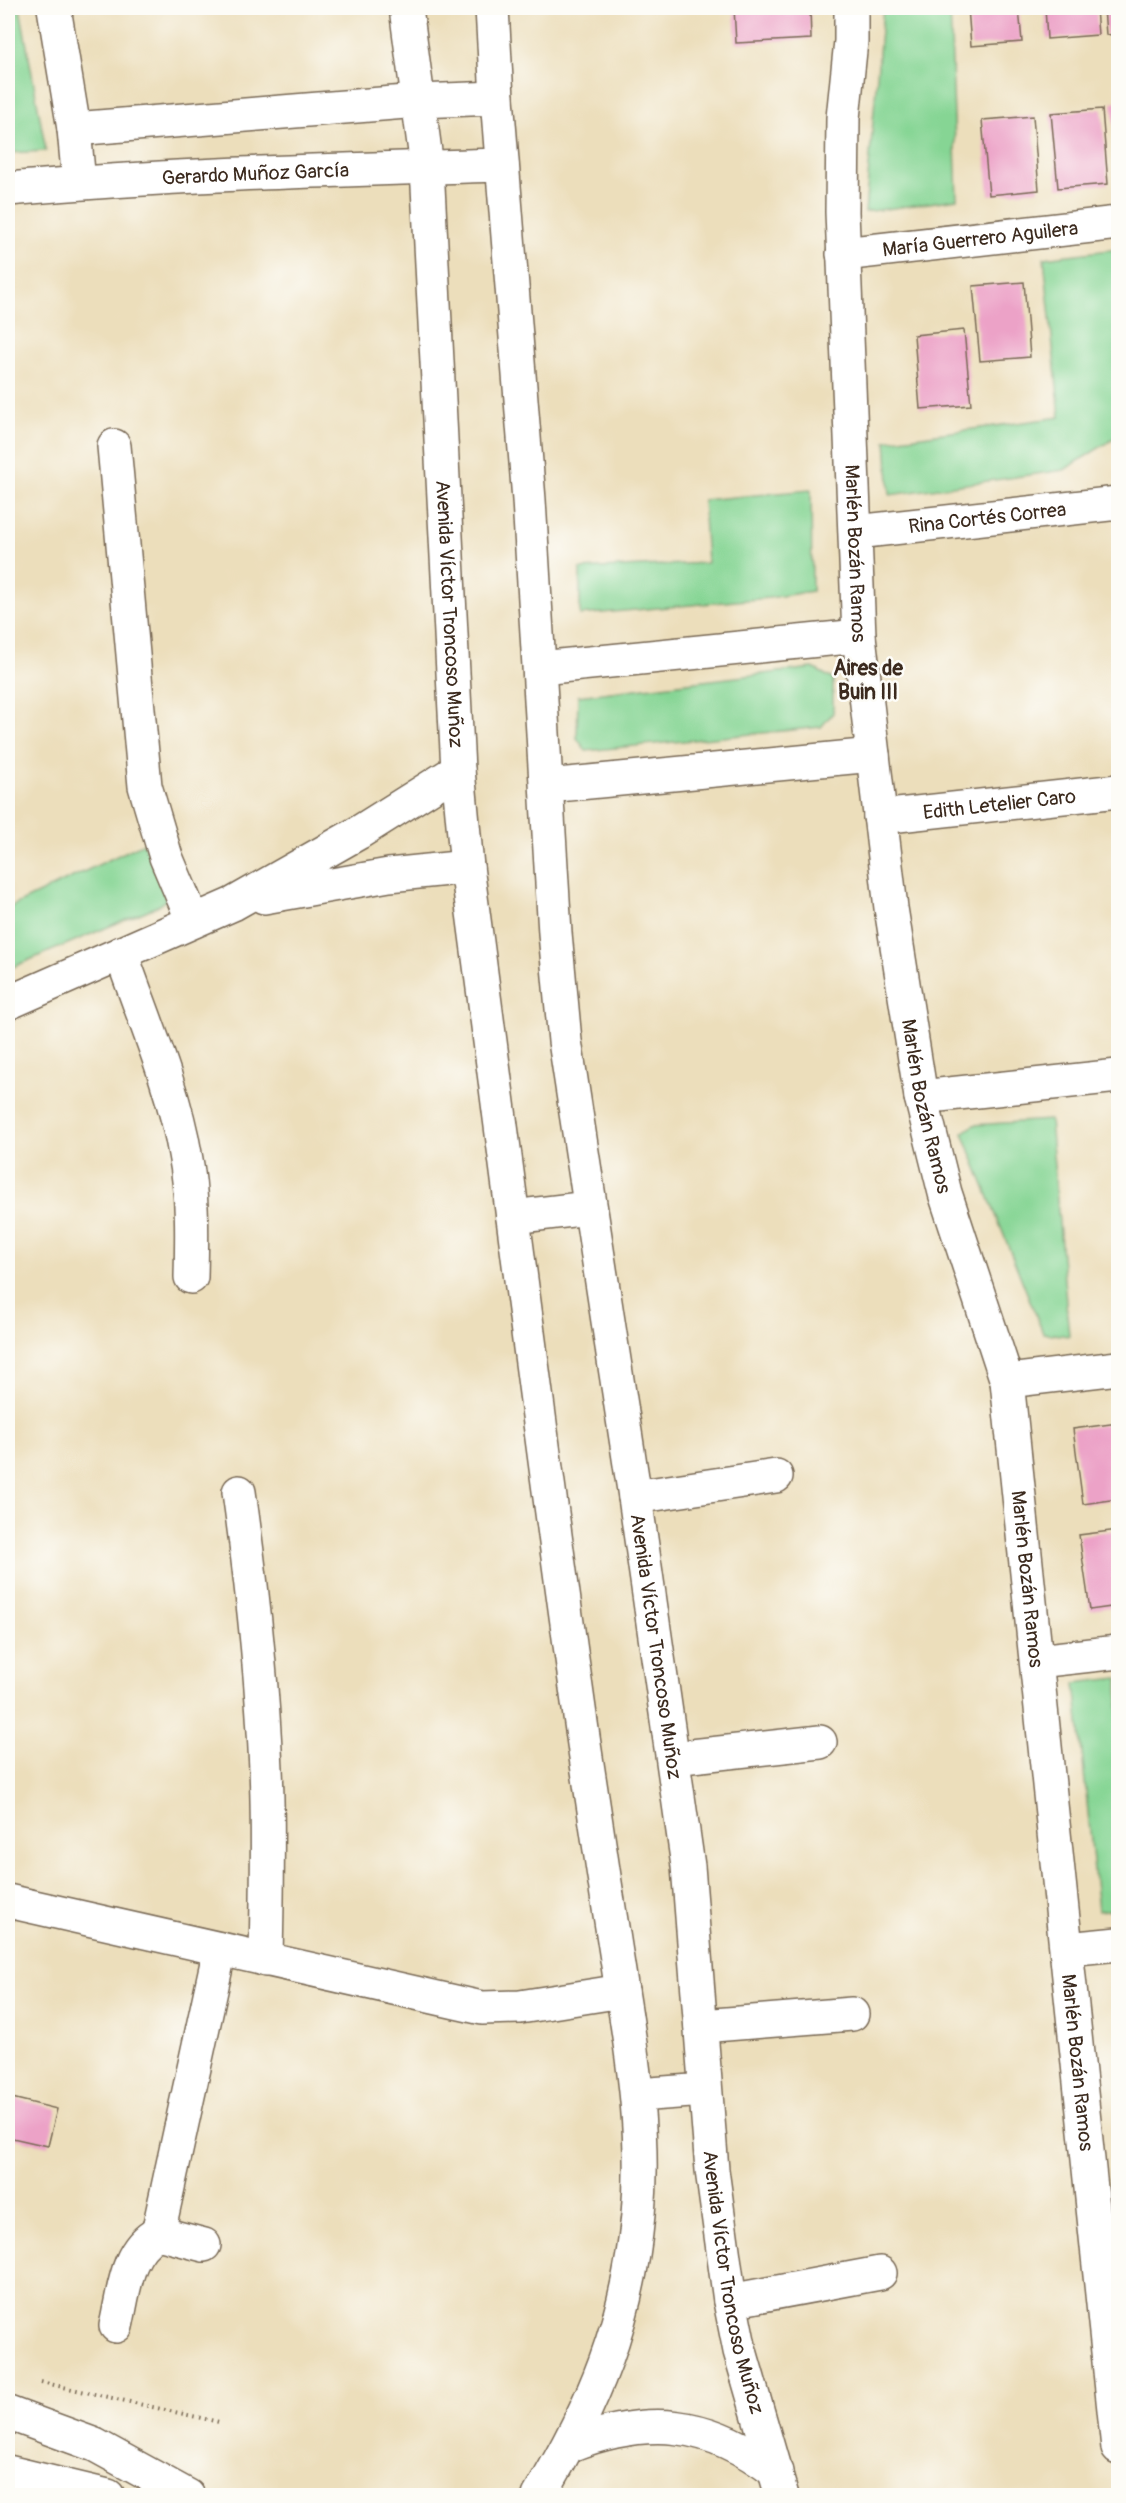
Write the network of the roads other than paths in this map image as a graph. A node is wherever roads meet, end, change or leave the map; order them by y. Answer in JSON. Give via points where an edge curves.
{"nodes":[{"id":1,"x":54,"y":8,"type":"edge"},
{"id":2,"x":406,"y":8,"type":"edge"},
{"id":3,"x":492,"y":8,"type":"edge"},
{"id":4,"x":851,"y":8,"type":"edge"},
{"id":5,"x":497,"y":98,"type":"junction"},
{"id":6,"x":418,"y":101,"type":"junction"},
{"id":7,"x":74,"y":129,"type":"junction"},
{"id":8,"x":502,"y":165,"type":"junction"},
{"id":9,"x":427,"y":167,"type":"junction"},
{"id":10,"x":79,"y":183,"type":"junction"},
{"id":11,"x":8,"y":189,"type":"edge"},
{"id":12,"x":1119,"y":223,"type":"edge"},
{"id":13,"x":843,"y":255,"type":"junction"},
{"id":14,"x":114,"y":446,"type":"dead end"},
{"id":15,"x":1119,"y":503,"type":"edge"},
{"id":16,"x":856,"y":532,"type":"junction"},
{"id":17,"x":860,"y":636,"type":"junction"},
{"id":18,"x":540,"y":668,"type":"junction"},
{"id":19,"x":873,"y":755,"type":"junction"},
{"id":20,"x":458,"y":770,"type":"junction"},
{"id":21,"x":547,"y":786,"type":"junction"},
{"id":22,"x":1119,"y":791,"type":"edge"},
{"id":23,"x":880,"y":817,"type":"junction"},
{"id":24,"x":467,"y":867,"type":"junction"},
{"id":25,"x":233,"y":904,"type":"junction"},
{"id":26,"x":193,"y":921,"type":"junction"},
{"id":27,"x":121,"y":953,"type":"junction"},
{"id":28,"x":8,"y":1003,"type":"edge"},
{"id":29,"x":1119,"y":1076,"type":"edge"},
{"id":30,"x":921,"y":1097,"type":"junction"},
{"id":31,"x":590,"y":1208,"type":"junction"},
{"id":32,"x":513,"y":1217,"type":"junction"},
{"id":33,"x":191,"y":1277,"type":"dead end"},
{"id":34,"x":1119,"y":1368,"type":"edge"},
{"id":35,"x":1007,"y":1381,"type":"junction"},
{"id":36,"x":776,"y":1476,"type":"dead end"},
{"id":37,"x":239,"y":1492,"type":"dead end"},
{"id":38,"x":635,"y":1497,"type":"junction"},
{"id":39,"x":1119,"y":1652,"type":"edge"},
{"id":40,"x":1037,"y":1661,"type":"junction"},
{"id":41,"x":820,"y":1742,"type":"dead end"},
{"id":42,"x":673,"y":1758,"type":"junction"},
{"id":43,"x":8,"y":1901,"type":"edge"},
{"id":44,"x":1119,"y":1944,"type":"edge"},
{"id":45,"x":220,"y":1949,"type":"junction"},
{"id":46,"x":1067,"y":1949,"type":"junction"},
{"id":47,"x":266,"y":1960,"type":"junction"},
{"id":48,"x":622,"y":1991,"type":"junction"},
{"id":49,"x":852,"y":2014,"type":"dead end"},
{"id":50,"x":701,"y":2026,"type":"junction"},
{"id":51,"x":705,"y":2090,"type":"junction"},
{"id":52,"x":637,"y":2095,"type":"junction"},
{"id":53,"x":158,"y":2233,"type":"junction"},
{"id":54,"x":204,"y":2245,"type":"dead end"},
{"id":55,"x":1109,"y":2248,"type":"edge"},
{"id":56,"x":880,"y":2273,"type":"dead end"},
{"id":57,"x":730,"y":2301,"type":"junction"},
{"id":58,"x":116,"y":2326,"type":"dead end"},
{"id":59,"x":8,"y":2413,"type":"edge"},
{"id":60,"x":570,"y":2445,"type":"junction"},
{"id":61,"x":1119,"y":2448,"type":"edge"},
{"id":62,"x":8,"y":2472,"type":"edge"},
{"id":63,"x":779,"y":2484,"type":"edge"},
{"id":64,"x":108,"y":2496,"type":"edge"},
{"id":65,"x":188,"y":2496,"type":"edge"},
{"id":66,"x":539,"y":2496,"type":"edge"}],
"edges":[{"from":1,"to":7,"type":"street"},
{"from":2,"to":6,"type":"street","name":"Avenida Víctor Troncoso Muñoz"},
{"from":3,"to":5,"type":"street","name":"Avenida Víctor Troncoso Muñoz"},
{"from":4,"to":13,"type":"street","name":"Marlén Bozán Ramos","via":[[843,129]]},
{"from":5,"to":6,"type":"street"},
{"from":5,"to":8,"type":"street","name":"Avenida Víctor Troncoso Muñoz"},
{"from":6,"to":7,"type":"street"},
{"from":6,"to":9,"type":"street","name":"Avenida Víctor Troncoso Muñoz"},
{"from":7,"to":10,"type":"street"},
{"from":8,"to":9,"type":"street","name":"Gerardo Muñoz García"},
{"from":8,"to":18,"type":"street","name":"Avenida Víctor Troncoso Muñoz"},
{"from":9,"to":10,"type":"street","name":"Gerardo Muñoz García"},
{"from":9,"to":20,"type":"street","name":"Avenida Víctor Troncoso Muñoz"},
{"from":10,"to":11,"type":"street","name":"Gerardo Muñoz García"},
{"from":12,"to":13,"type":"street","name":"María Guerrero Aguilera"},
{"from":13,"to":16,"type":"street","name":"Marlén Bozán Ramos"},
{"from":14,"to":26,"type":"street","via":[[145,786],[166,857]]},
{"from":15,"to":16,"type":"street","name":"Rina Cortés Correa"},
{"from":16,"to":17,"type":"street","name":"Marlén Bozán Ramos"},
{"from":17,"to":18,"type":"street"},
{"from":17,"to":19,"type":"street","name":"Marlén Bozán Ramos"},
{"from":18,"to":21,"type":"street","name":"Avenida Víctor Troncoso Muñoz"},
{"from":19,"to":21,"type":"street"},
{"from":19,"to":23,"type":"street","name":"Marlén Bozán Ramos"},
{"from":20,"to":24,"type":"street","name":"Avenida Víctor Troncoso Muñoz"},
{"from":20,"to":25,"type":"street"},
{"from":21,"to":31,"type":"street","name":"Avenida Víctor Troncoso Muñoz","via":[[566,1041]]},
{"from":22,"to":23,"type":"street","name":"Edith Letelier Caro"},
{"from":23,"to":30,"type":"street","name":"Marlén Bozán Ramos"},
{"from":24,"to":25,"type":"street","via":[[330,884]]},
{"from":24,"to":32,"type":"street","name":"Avenida Víctor Troncoso Muñoz"},
{"from":25,"to":26,"type":"street"},
{"from":26,"to":27,"type":"street"},
{"from":27,"to":28,"type":"street"},
{"from":27,"to":33,"type":"street","via":[[185,1153],[192,1222]]},
{"from":29,"to":30,"type":"street"},
{"from":30,"to":35,"type":"street","name":"Marlén Bozán Ramos","via":[[945,1193]]},
{"from":31,"to":32,"type":"street"},
{"from":31,"to":38,"type":"street","name":"Avenida Víctor Troncoso Muñoz"},
{"from":32,"to":48,"type":"street","name":"Avenida Víctor Troncoso Muñoz","via":[[577,1694]]},
{"from":34,"to":35,"type":"street"},
{"from":35,"to":40,"type":"street","name":"Marlén Bozán Ramos"},
{"from":36,"to":38,"type":"street"},
{"from":37,"to":47,"type":"street","via":[[254,1606],[266,1770]]},
{"from":38,"to":42,"type":"street","name":"Avenida Víctor Troncoso Muñoz"},
{"from":39,"to":40,"type":"street"},
{"from":40,"to":46,"type":"street","name":"Marlén Bozán Ramos"},
{"from":41,"to":42,"type":"street"},
{"from":42,"to":50,"type":"street","name":"Avenida Víctor Troncoso Muñoz","via":[[688,1866]]},
{"from":43,"to":45,"type":"street"},
{"from":44,"to":46,"type":"street"},
{"from":45,"to":47,"type":"street"},
{"from":45,"to":53,"type":"street"},
{"from":46,"to":55,"type":"street","name":"Marlén Bozán Ramos","via":[[1093,2195]]},
{"from":47,"to":48,"type":"street","via":[[482,2008],[520,2007]]},
{"from":48,"to":52,"type":"street","name":"Avenida Víctor Troncoso Muñoz"},
{"from":49,"to":50,"type":"street"},
{"from":50,"to":51,"type":"street","name":"Avenida Víctor Troncoso Muñoz"},
{"from":51,"to":52,"type":"street"},
{"from":51,"to":57,"type":"street","name":"Avenida Víctor Troncoso Muñoz"},
{"from":52,"to":60,"type":"street","name":"Avenida Víctor Troncoso Muñoz","via":[[639,2209],[626,2293],[596,2391]]},
{"from":53,"to":54,"type":"street"},
{"from":53,"to":58,"type":"street","via":[[142,2243],[134,2256]]},
{"from":55,"to":61,"type":"street","name":"Marlén Bozán Ramos"},
{"from":56,"to":57,"type":"street"},
{"from":57,"to":63,"type":"street","name":"Avenida Víctor Troncoso Muñoz","via":[[740,2351]]},
{"from":59,"to":65,"type":"street","via":[[95,2445]]},
{"from":60,"to":63,"type":"street","name":"Avenida Víctor Troncoso Muñoz","via":[[623,2428],[674,2426],[729,2441],[753,2455]]},
{"from":60,"to":66,"type":"street","name":"Avenida Víctor Troncoso Muñoz"},
{"from":62,"to":64,"type":"street"}]}
